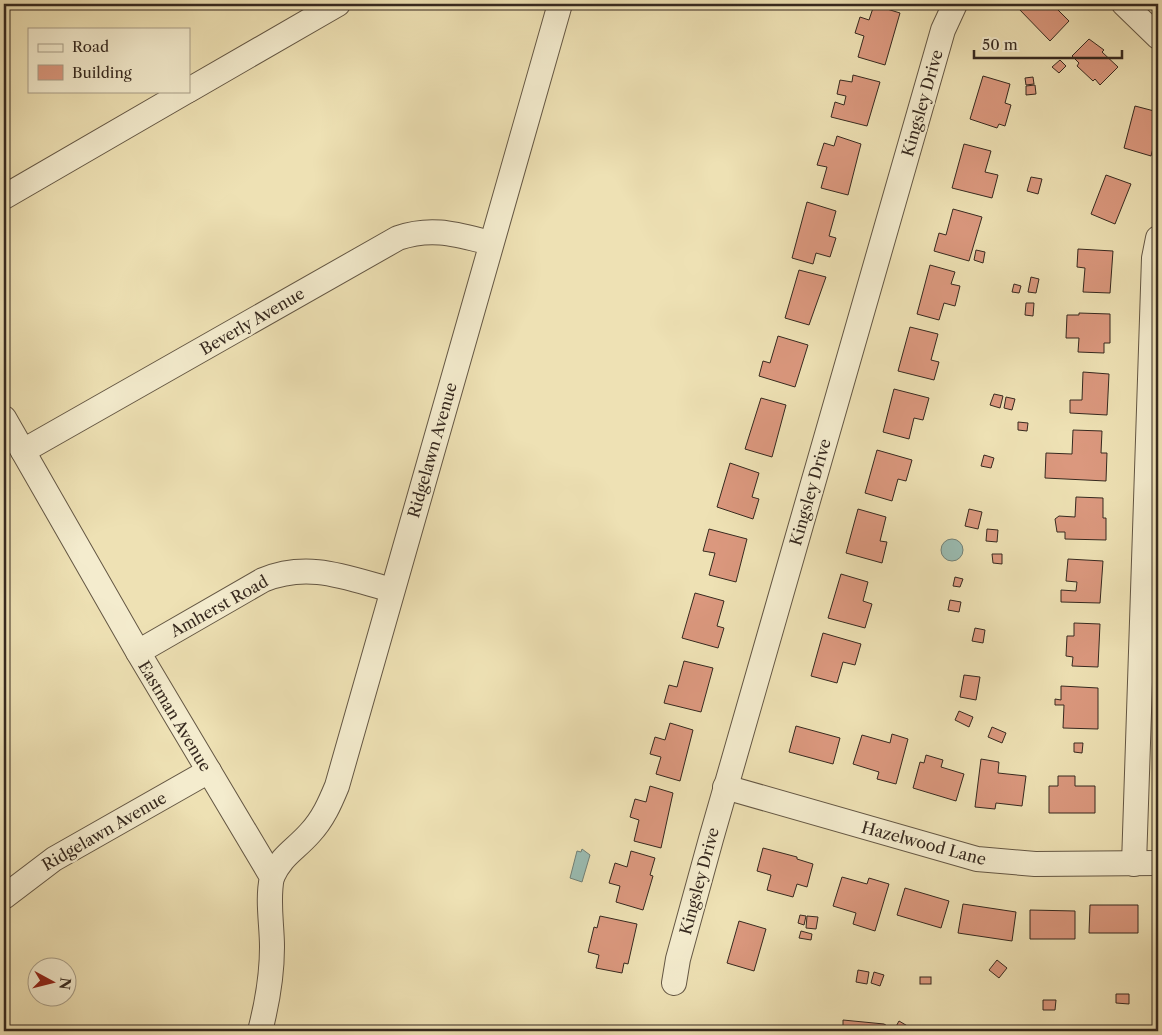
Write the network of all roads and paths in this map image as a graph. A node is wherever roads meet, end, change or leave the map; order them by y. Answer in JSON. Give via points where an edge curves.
{"nodes":[{"id":1,"x":338,"y":4,"type":"edge"},
{"id":2,"x":560,"y":4,"type":"edge"},
{"id":3,"x":955,"y":4,"type":"edge"},
{"id":4,"x":1124,"y":4,"type":"edge"},
{"id":5,"x":1158,"y":37,"type":"edge"},
{"id":6,"x":190,"y":90,"type":"edge"},
{"id":7,"x":186,"y":92,"type":"edge"},
{"id":8,"x":4,"y":197,"type":"edge"},
{"id":9,"x":1158,"y":238,"type":"edge"},
{"id":10,"x":491,"y":243,"type":"junction"},
{"id":11,"x":4,"y":418,"type":"edge"},
{"id":12,"x":23,"y":451,"type":"junction"},
{"id":13,"x":392,"y":590,"type":"junction"},
{"id":14,"x":138,"y":652,"type":"junction"},
{"id":15,"x":209,"y":771,"type":"junction"},
{"id":16,"x":725,"y":787,"type":"junction"},
{"id":17,"x":1158,"y":863,"type":"edge"},
{"id":18,"x":1134,"y":864,"type":"junction"},
{"id":19,"x":272,"y":877,"type":"junction"},
{"id":20,"x":4,"y":894,"type":"edge"},
{"id":21,"x":674,"y":983,"type":"dead end"},
{"id":22,"x":260,"y":1031,"type":"edge"}],
"edges":[{"from":1,"to":6,"type":"street"},
{"from":2,"to":10,"type":"street","name":"Ridgelawn Avenue"},
{"from":3,"to":16,"type":"street","name":"Kingsley Drive","via":[[943,30]]},
{"from":4,"to":5,"type":"street"},
{"from":7,"to":8,"type":"street"},
{"from":9,"to":18,"type":"street","via":[[1154,258]]},
{"from":10,"to":12,"type":"street","name":"Beverly Avenue","via":[[442,231],[413,233],[398,238]]},
{"from":10,"to":13,"type":"street","name":"Ridgelawn Avenue"},
{"from":11,"to":12,"type":"street","name":"Eastman Avenue"},
{"from":12,"to":14,"type":"street","name":"Eastman Avenue"},
{"from":13,"to":14,"type":"street","name":"Amherst Road","via":[[318,570],[294,570],[263,580]]},
{"from":13,"to":19,"type":"street","name":"Ridgelawn Avenue","via":[[330,803],[321,820],[283,858]]},
{"from":14,"to":15,"type":"street","name":"Eastman Avenue"},
{"from":15,"to":19,"type":"street","name":"Eastman Avenue"},
{"from":15,"to":20,"type":"street","name":"Ridgelawn Avenue","via":[[54,859]]},
{"from":16,"to":18,"type":"street","name":"Hazelwood Lane","via":[[983,860],[1035,864]]},
{"from":16,"to":21,"type":"street","name":"Kingsley Drive"},
{"from":17,"to":18,"type":"street","name":"Hazelwood Lane"},
{"from":19,"to":22,"type":"street","via":[[270,978]]}]}
